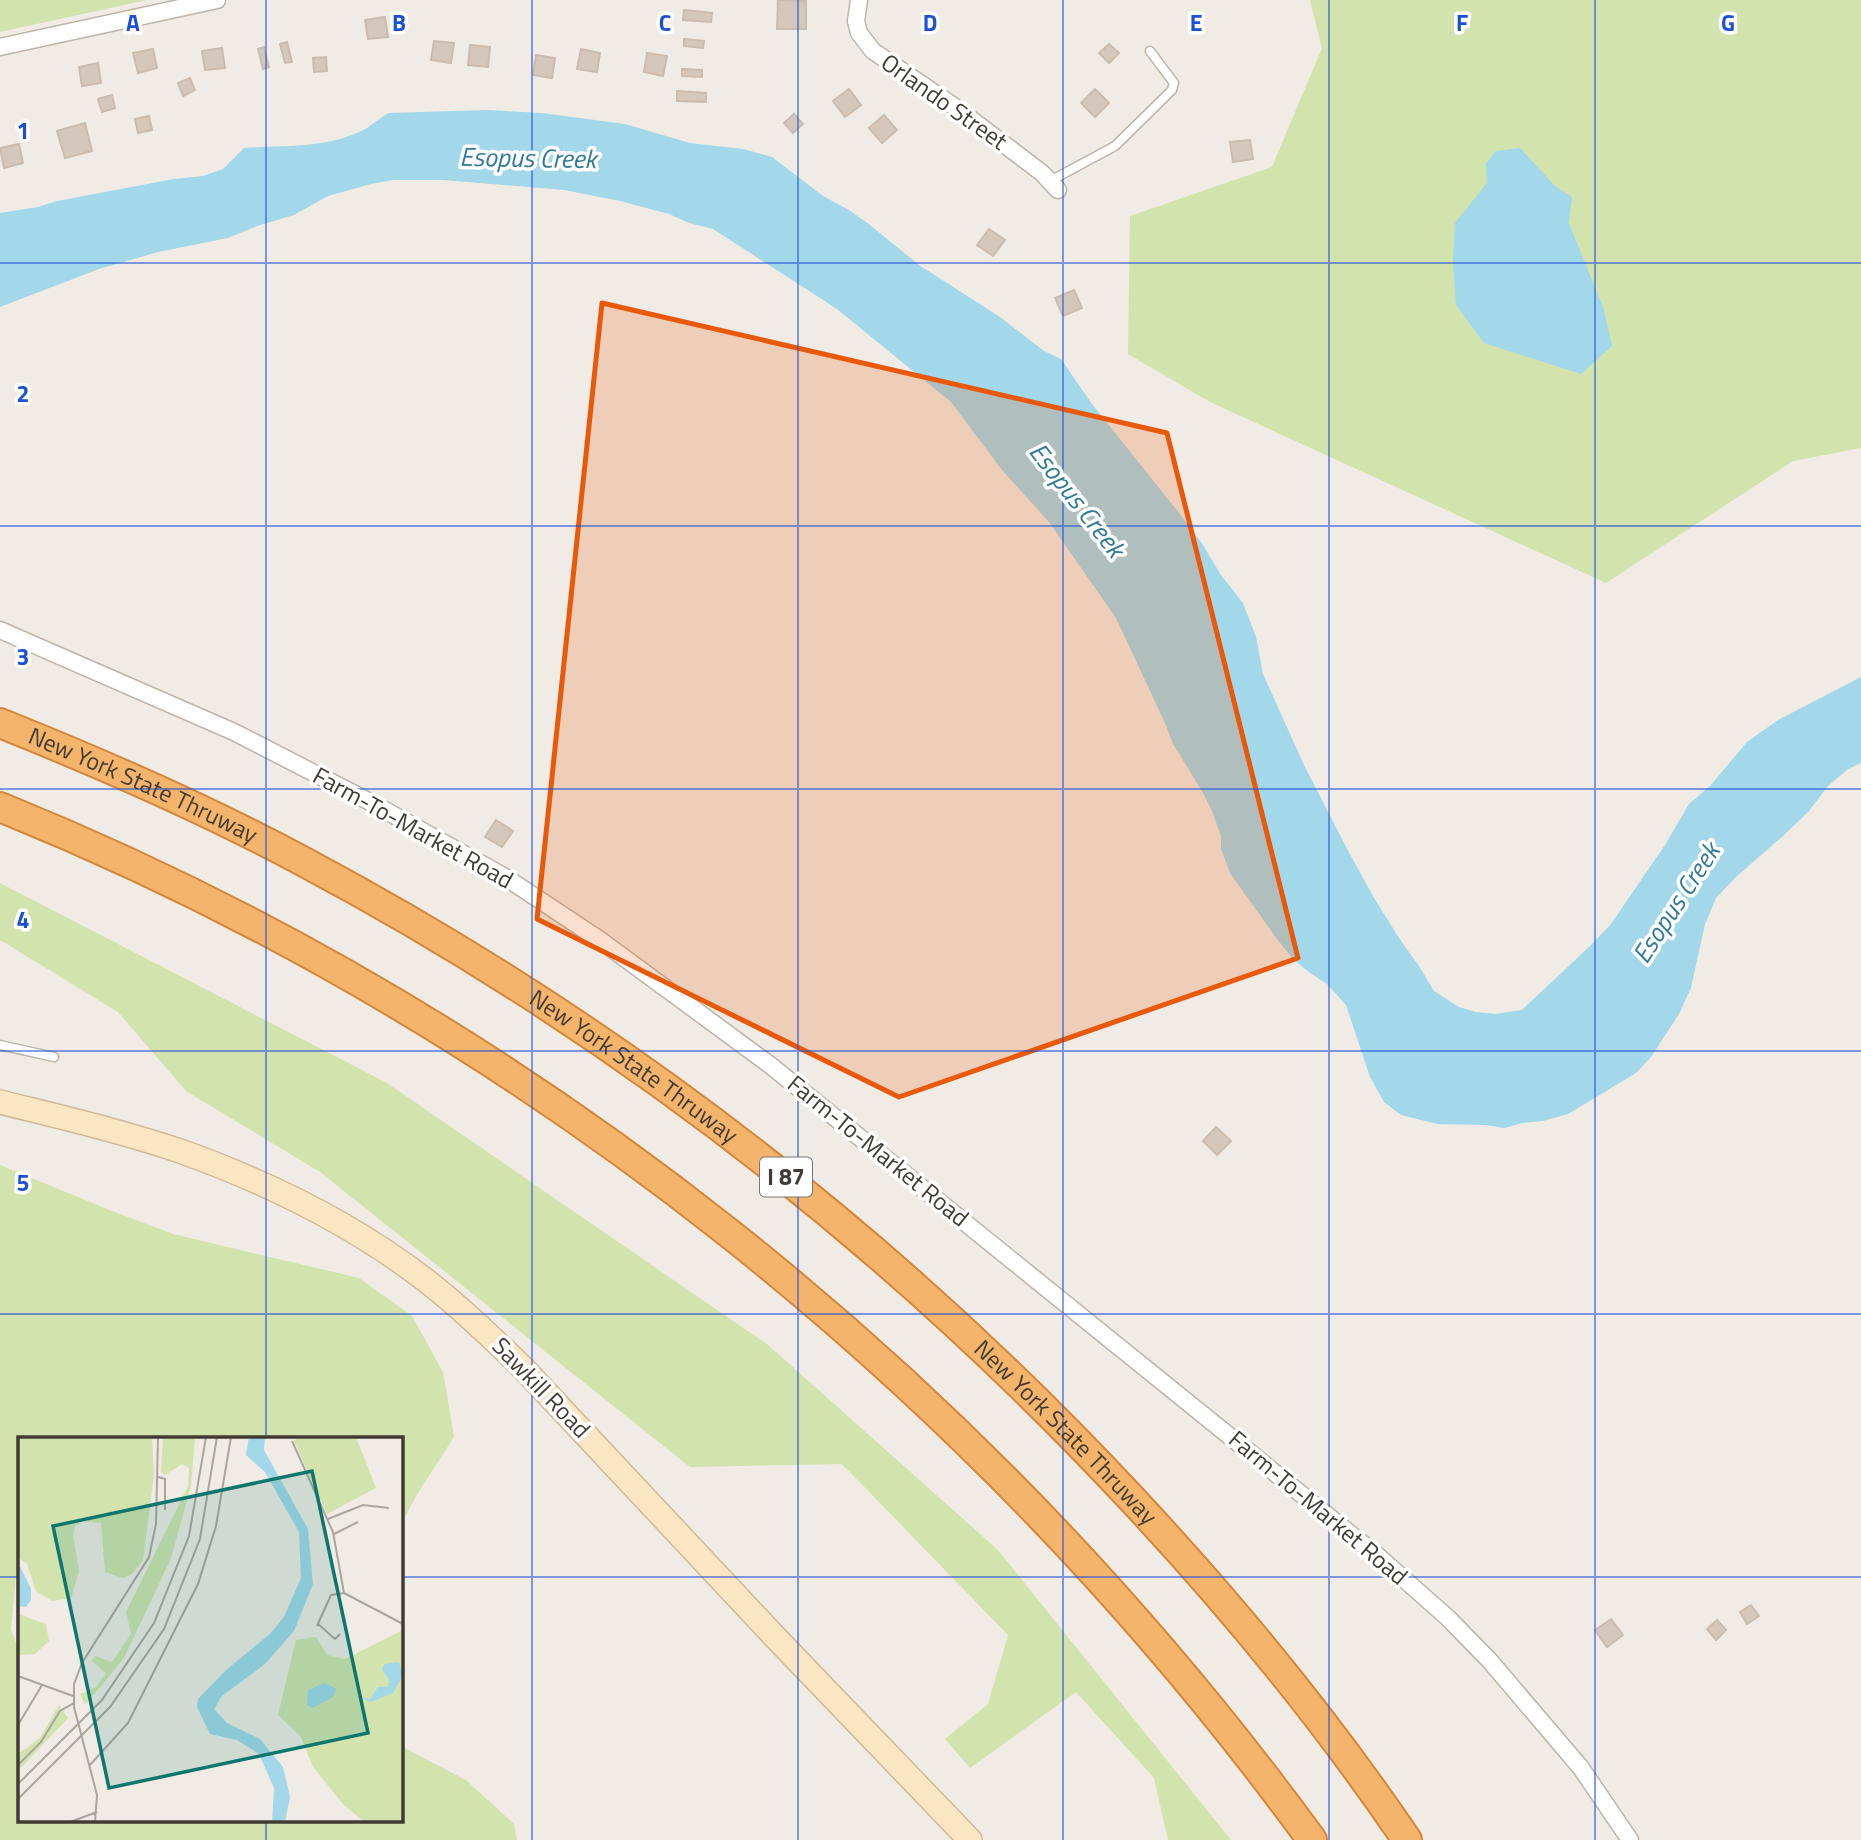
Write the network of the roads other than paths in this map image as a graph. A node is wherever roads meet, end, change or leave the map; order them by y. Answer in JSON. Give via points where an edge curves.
{"nodes":[{"id":1,"x":217,"y":0,"type":"edge"},
{"id":2,"x":859,"y":0,"type":"edge"},
{"id":3,"x":0,"y":47,"type":"edge"},
{"id":4,"x":1150,"y":51,"type":"dead end"},
{"id":5,"x":1054,"y":185,"type":"joint"},
{"id":6,"x":0,"y":630,"type":"edge"},
{"id":7,"x":0,"y":723,"type":"edge"},
{"id":8,"x":0,"y":807,"type":"edge"},
{"id":9,"x":0,"y":1045,"type":"edge"},
{"id":10,"x":54,"y":1057,"type":"dead end"},
{"id":11,"x":0,"y":1102,"type":"edge"},
{"id":12,"x":970,"y":1840,"type":"edge"},
{"id":13,"x":1312,"y":1840,"type":"edge"},
{"id":14,"x":1407,"y":1840,"type":"edge"},
{"id":15,"x":1630,"y":1840,"type":"edge"}],
"edges":[{"from":1,"to":3,"type":"street"},
{"from":2,"to":5,"type":"street","name":"Orlando Street","via":[[859,33],[873,51],[955,107]]},
{"from":4,"to":5,"type":"lane","via":[[1174,83],[1172,90],[1115,146]]},
{"from":6,"to":15,"type":"street","name":"Farm-To-Market Road","via":[[234,732],[505,877],[600,940],[770,1065],[1379,1557],[1448,1618],[1581,1768]]},
{"from":7,"to":14,"type":"highway","name":"New York State Thruway","number":"I 87","via":[[220,819],[432,933],[601,1041],[805,1192],[1005,1368],[1135,1502],[1275,1663]]},
{"from":8,"to":13,"type":"highway","via":[[92,845],[323,960],[579,1121],[734,1237],[855,1337],[1043,1518],[1180,1671]]},
{"from":9,"to":10,"type":"lane"},
{"from":11,"to":12,"type":"street","name":"Sawkill Road","via":[[136,1137],[226,1169],[310,1207],[424,1280],[523,1368]]}]}
